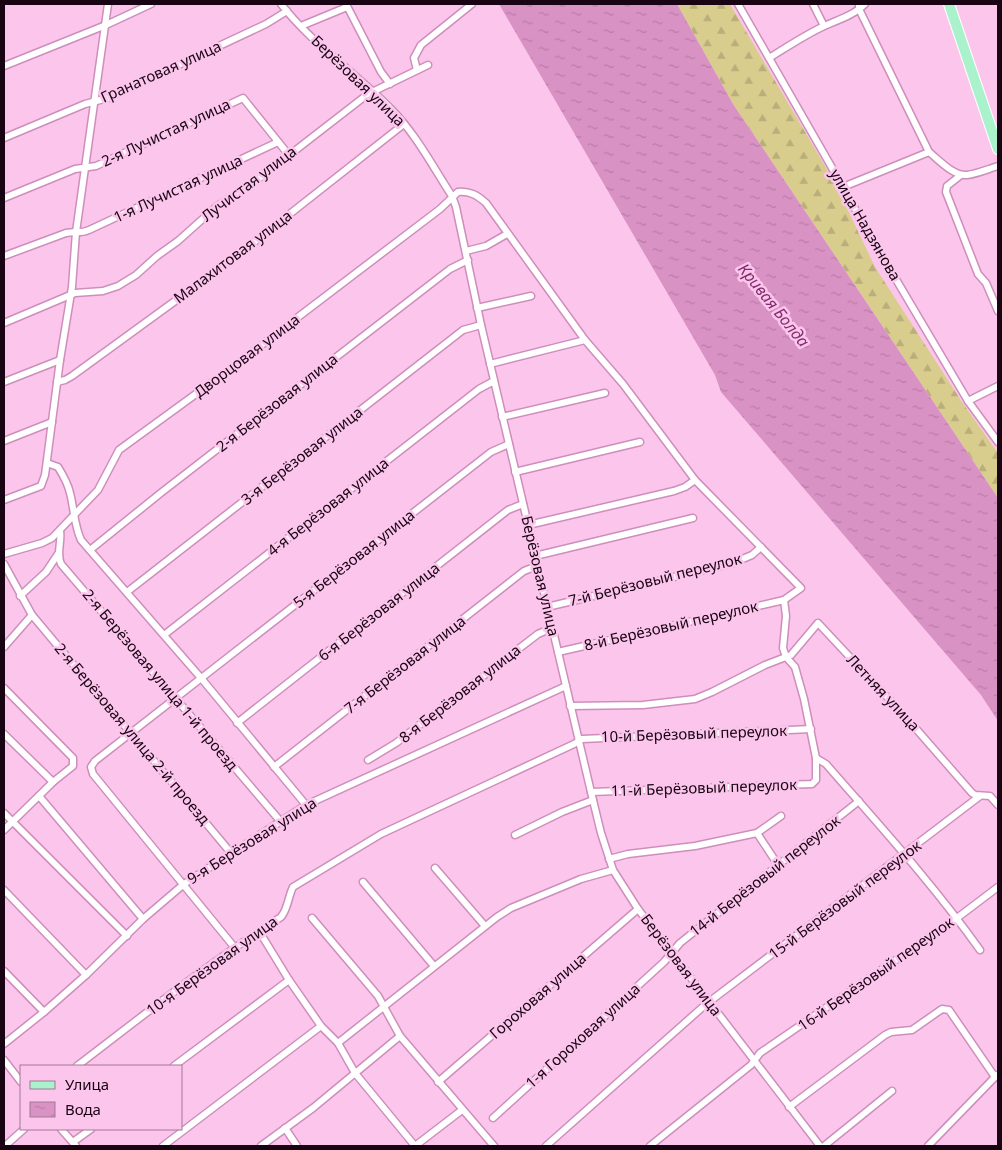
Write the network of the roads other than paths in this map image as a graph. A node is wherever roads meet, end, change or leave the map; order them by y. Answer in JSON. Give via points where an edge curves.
{"nodes":[{"id":1,"x":108,"y":4,"type":"edge"},
{"id":2,"x":151,"y":4,"type":"edge"},
{"id":3,"x":281,"y":4,"type":"edge"},
{"id":4,"x":472,"y":4,"type":"edge"},
{"id":5,"x":738,"y":4,"type":"edge"},
{"id":6,"x":813,"y":4,"type":"edge"},
{"id":7,"x":865,"y":4,"type":"edge"},
{"id":8,"x":949,"y":4,"type":"edge"},
{"id":9,"x":346,"y":5,"type":"edge"},
{"id":10,"x":859,"y":6,"type":"edge"},
{"id":11,"x":287,"y":11,"type":"junction"},
{"id":12,"x":106,"y":25,"type":"junction"},
{"id":13,"x":301,"y":26,"type":"junction"},
{"id":14,"x":824,"y":26,"type":"junction"},
{"id":15,"x":769,"y":58,"type":"junction"},
{"id":16,"x":428,"y":65,"type":"dead end"},
{"id":17,"x":4,"y":66,"type":"edge"},
{"id":18,"x":417,"y":70,"type":"junction"},
{"id":19,"x":390,"y":84,"type":"junction"},
{"id":20,"x":373,"y":91,"type":"junction"},
{"id":21,"x":95,"y":102,"type":"junction"},
{"id":22,"x":404,"y":124,"type":"junction"},
{"id":23,"x":4,"y":138,"type":"edge"},
{"id":24,"x":278,"y":142,"type":"junction"},
{"id":25,"x":998,"y":149,"type":"edge"},
{"id":26,"x":930,"y":152,"type":"junction"},
{"id":27,"x":288,"y":154,"type":"junction"},
{"id":28,"x":998,"y":166,"type":"edge"},
{"id":29,"x":86,"y":167,"type":"junction"},
{"id":30,"x":960,"y":175,"type":"junction"},
{"id":31,"x":843,"y":187,"type":"junction"},
{"id":32,"x":452,"y":196,"type":"junction"},
{"id":33,"x":4,"y":198,"type":"edge"},
{"id":34,"x":76,"y":232,"type":"junction"},
{"id":35,"x":507,"y":234,"type":"junction"},
{"id":36,"x":466,"y":251,"type":"junction"},
{"id":37,"x":4,"y":256,"type":"edge"},
{"id":38,"x":468,"y":260,"type":"junction"},
{"id":39,"x":70,"y":296,"type":"junction"},
{"id":40,"x":531,"y":296,"type":"dead end"},
{"id":41,"x":478,"y":308,"type":"junction"},
{"id":42,"x":998,"y":311,"type":"edge"},
{"id":43,"x":4,"y":323,"type":"edge"},
{"id":44,"x":481,"y":325,"type":"junction"},
{"id":45,"x":585,"y":340,"type":"junction"},
{"id":46,"x":60,"y":360,"type":"junction"},
{"id":47,"x":490,"y":364,"type":"junction"},
{"id":48,"x":494,"y":381,"type":"junction"},
{"id":49,"x":4,"y":382,"type":"edge"},
{"id":50,"x":57,"y":382,"type":"junction"},
{"id":51,"x":998,"y":386,"type":"edge"},
{"id":52,"x":605,"y":393,"type":"dead end"},
{"id":53,"x":968,"y":401,"type":"junction"},
{"id":54,"x":502,"y":417,"type":"junction"},
{"id":55,"x":52,"y":422,"type":"junction"},
{"id":56,"x":4,"y":441,"type":"edge"},
{"id":57,"x":640,"y":442,"type":"dead end"},
{"id":58,"x":998,"y":442,"type":"edge"},
{"id":59,"x":509,"y":444,"type":"junction"},
{"id":60,"x":47,"y":464,"type":"junction"},
{"id":61,"x":515,"y":472,"type":"junction"},
{"id":62,"x":695,"y":480,"type":"junction"},
{"id":63,"x":4,"y":500,"type":"edge"},
{"id":64,"x":523,"y":504,"type":"junction"},
{"id":65,"x":74,"y":515,"type":"junction"},
{"id":66,"x":693,"y":518,"type":"dead end"},
{"id":67,"x":528,"y":525,"type":"junction"},
{"id":68,"x":60,"y":531,"type":"junction"},
{"id":69,"x":762,"y":547,"type":"junction"},
{"id":70,"x":90,"y":550,"type":"junction"},
{"id":71,"x":4,"y":554,"type":"edge"},
{"id":72,"x":58,"y":554,"type":"junction"},
{"id":73,"x":535,"y":556,"type":"junction"},
{"id":74,"x":4,"y":564,"type":"edge"},
{"id":75,"x":537,"y":566,"type":"junction"},
{"id":76,"x":127,"y":592,"type":"junction"},
{"id":77,"x":20,"y":596,"type":"junction"},
{"id":78,"x":784,"y":600,"type":"junction"},
{"id":79,"x":547,"y":606,"type":"junction"},
{"id":80,"x":32,"y":616,"type":"junction"},
{"id":81,"x":552,"y":628,"type":"junction"},
{"id":82,"x":164,"y":635,"type":"junction"},
{"id":83,"x":4,"y":647,"type":"edge"},
{"id":84,"x":558,"y":652,"type":"junction"},
{"id":85,"x":786,"y":657,"type":"junction"},
{"id":86,"x":201,"y":678,"type":"junction"},
{"id":87,"x":566,"y":686,"type":"junction"},
{"id":88,"x":4,"y":688,"type":"edge"},
{"id":89,"x":176,"y":699,"type":"junction"},
{"id":90,"x":570,"y":706,"type":"junction"},
{"id":91,"x":237,"y":723,"type":"junction"},
{"id":92,"x":811,"y":729,"type":"junction"},
{"id":93,"x":132,"y":733,"type":"junction"},
{"id":94,"x":4,"y":734,"type":"edge"},
{"id":95,"x":579,"y":741,"type":"junction"},
{"id":96,"x":816,"y":758,"type":"junction"},
{"id":97,"x":368,"y":760,"type":"dead end"},
{"id":98,"x":274,"y":767,"type":"junction"},
{"id":99,"x":53,"y":782,"type":"junction"},
{"id":100,"x":590,"y":792,"type":"junction"},
{"id":101,"x":39,"y":796,"type":"junction"},
{"id":102,"x":980,"y":796,"type":"junction"},
{"id":103,"x":593,"y":800,"type":"junction"},
{"id":104,"x":859,"y":801,"type":"junction"},
{"id":105,"x":306,"y":805,"type":"junction"},
{"id":106,"x":998,"y":805,"type":"edge"},
{"id":107,"x":4,"y":813,"type":"edge"},
{"id":108,"x":781,"y":816,"type":"dead end"},
{"id":109,"x":12,"y":821,"type":"junction"},
{"id":110,"x":281,"y":822,"type":"junction"},
{"id":111,"x":4,"y":830,"type":"edge"},
{"id":112,"x":758,"y":833,"type":"junction"},
{"id":113,"x":515,"y":835,"type":"dead end"},
{"id":114,"x":232,"y":853,"type":"junction"},
{"id":115,"x":905,"y":854,"type":"junction"},
{"id":116,"x":609,"y":859,"type":"junction"},
{"id":117,"x":778,"y":865,"type":"junction"},
{"id":118,"x":435,"y":868,"type":"dead end"},
{"id":119,"x":613,"y":870,"type":"junction"},
{"id":120,"x":363,"y":882,"type":"dead end"},
{"id":121,"x":184,"y":884,"type":"junction"},
{"id":122,"x":998,"y":887,"type":"edge"},
{"id":123,"x":4,"y":890,"type":"edge"},
{"id":124,"x":638,"y":909,"type":"junction"},
{"id":125,"x":312,"y":918,"type":"dead end"},
{"id":126,"x":957,"y":918,"type":"junction"},
{"id":127,"x":143,"y":919,"type":"junction"},
{"id":128,"x":485,"y":926,"type":"junction"},
{"id":129,"x":259,"y":931,"type":"junction"},
{"id":130,"x":127,"y":936,"type":"junction"},
{"id":131,"x":235,"y":948,"type":"junction"},
{"id":132,"x":980,"y":950,"type":"dead end"},
{"id":133,"x":671,"y":952,"type":"junction"},
{"id":134,"x":434,"y":966,"type":"junction"},
{"id":135,"x":4,"y":971,"type":"edge"},
{"id":136,"x":86,"y":975,"type":"junction"},
{"id":137,"x":288,"y":980,"type":"junction"},
{"id":138,"x":709,"y":1003,"type":"junction"},
{"id":139,"x":383,"y":1006,"type":"junction"},
{"id":140,"x":44,"y":1012,"type":"junction"},
{"id":141,"x":322,"y":1026,"type":"junction"},
{"id":142,"x":400,"y":1036,"type":"junction"},
{"id":143,"x":338,"y":1043,"type":"junction"},
{"id":144,"x":4,"y":1044,"type":"edge"},
{"id":145,"x":4,"y":1060,"type":"edge"},
{"id":146,"x":754,"y":1060,"type":"junction"},
{"id":147,"x":78,"y":1065,"type":"edge"},
{"id":148,"x":175,"y":1065,"type":"edge"},
{"id":149,"x":355,"y":1073,"type":"junction"},
{"id":150,"x":997,"y":1076,"type":"edge"},
{"id":151,"x":20,"y":1081,"type":"edge"},
{"id":152,"x":438,"y":1082,"type":"junction"},
{"id":153,"x":892,"y":1091,"type":"dead end"},
{"id":154,"x":789,"y":1107,"type":"junction"},
{"id":155,"x":462,"y":1110,"type":"junction"},
{"id":156,"x":493,"y":1118,"type":"dead end"},
{"id":157,"x":285,"y":1128,"type":"junction"},
{"id":158,"x":23,"y":1130,"type":"edge"},
{"id":159,"x":62,"y":1130,"type":"edge"},
{"id":160,"x":90,"y":1130,"type":"edge"},
{"id":161,"x":75,"y":1144,"type":"edge"},
{"id":162,"x":6,"y":1146,"type":"edge"},
{"id":163,"x":163,"y":1146,"type":"edge"},
{"id":164,"x":261,"y":1146,"type":"edge"},
{"id":165,"x":297,"y":1146,"type":"edge"},
{"id":166,"x":415,"y":1146,"type":"edge"},
{"id":167,"x":494,"y":1146,"type":"edge"},
{"id":168,"x":546,"y":1146,"type":"edge"},
{"id":169,"x":650,"y":1146,"type":"edge"},
{"id":170,"x":820,"y":1146,"type":"edge"},
{"id":171,"x":824,"y":1146,"type":"edge"},
{"id":172,"x":928,"y":1146,"type":"edge"}],
"edges":[{"from":1,"to":12,"type":"street"},
{"from":2,"to":12,"type":"street"},
{"from":3,"to":11,"type":"street","name":"Берёзовая улица"},
{"from":4,"to":18,"type":"street","via":[[421,45],[414,58]]},
{"from":5,"to":15,"type":"street","name":"улица Надзянова"},
{"from":6,"to":14,"type":"street"},
{"from":7,"to":10,"type":"street"},
{"from":8,"to":25,"type":"main road"},
{"from":9,"to":13,"type":"street"},
{"from":9,"to":19,"type":"street"},
{"from":10,"to":14,"type":"street","via":[[838,21]]},
{"from":10,"to":26,"type":"street"},
{"from":11,"to":13,"type":"street","name":"Берёзовая улица"},
{"from":11,"to":21,"type":"street","name":"Гранатовая улица","via":[[258,28]]},
{"from":12,"to":17,"type":"street"},
{"from":12,"to":21,"type":"street"},
{"from":13,"to":20,"type":"street","name":"Берёзовая улица"},
{"from":14,"to":15,"type":"street"},
{"from":15,"to":31,"type":"street","name":"улица Надзянова"},
{"from":16,"to":18,"type":"street","name":"Лучистая улица"},
{"from":18,"to":19,"type":"street","name":"Лучистая улица"},
{"from":19,"to":20,"type":"street","name":"Лучистая улица"},
{"from":20,"to":22,"type":"street","name":"Берёзовая улица"},
{"from":20,"to":27,"type":"street","name":"Лучистая улица"},
{"from":21,"to":23,"type":"street","name":"Гранатовая улица"},
{"from":21,"to":29,"type":"street"},
{"from":22,"to":32,"type":"street","name":"Берёзовая улица"},
{"from":22,"to":50,"type":"street","name":"Малахитовая улица","via":[[230,261],[72,376]]},
{"from":24,"to":27,"type":"street"},
{"from":24,"to":29,"type":"street","name":"2-я Лучистая улица","via":[[243,98],[96,166]]},
{"from":24,"to":34,"type":"street","name":"1-я Лучистая улица","via":[[81,234]]},
{"from":26,"to":30,"type":"street"},
{"from":26,"to":31,"type":"street"},
{"from":27,"to":39,"type":"street","name":"Лучистая улица","via":[[256,181],[216,206],[136,275],[111,289]]},
{"from":28,"to":30,"type":"street"},
{"from":29,"to":33,"type":"street","name":"2-я Лучистая улица"},
{"from":29,"to":34,"type":"street"},
{"from":30,"to":42,"type":"street","via":[[947,186],[946,192],[978,274]]},
{"from":31,"to":53,"type":"street","name":"улица Надзянова"},
{"from":32,"to":35,"type":"street","via":[[458,192],[476,194]]},
{"from":32,"to":36,"type":"street","name":"Берёзовая улица"},
{"from":32,"to":65,"type":"street","name":"Дворцовая улица","via":[[440,209],[119,450],[98,490]]},
{"from":34,"to":37,"type":"street","name":"1-я Лучистая улица","via":[[66,232]]},
{"from":34,"to":39,"type":"street"},
{"from":35,"to":36,"type":"street","via":[[486,246]]},
{"from":35,"to":45,"type":"street"},
{"from":36,"to":38,"type":"street","name":"Берёзовая улица"},
{"from":38,"to":41,"type":"street","name":"Берёзовая улица"},
{"from":38,"to":70,"type":"street","name":"2-я Берёзовая улица","via":[[450,269]]},
{"from":39,"to":43,"type":"street","name":"Лучистая улица"},
{"from":39,"to":46,"type":"street"},
{"from":40,"to":41,"type":"street"},
{"from":41,"to":44,"type":"street","name":"Берёзовая улица"},
{"from":44,"to":47,"type":"street","name":"Берёзовая улица"},
{"from":44,"to":76,"type":"street","name":"3-я Берёзовая улица","via":[[463,330]]},
{"from":45,"to":47,"type":"street"},
{"from":45,"to":62,"type":"street","via":[[623,384]]},
{"from":46,"to":49,"type":"street"},
{"from":46,"to":50,"type":"street"},
{"from":47,"to":48,"type":"street","name":"Берёзовая улица"},
{"from":48,"to":54,"type":"street","name":"Берёзовая улица"},
{"from":48,"to":82,"type":"street","name":"4-я Берёзовая улица","via":[[479,388]]},
{"from":50,"to":55,"type":"street"},
{"from":51,"to":53,"type":"street"},
{"from":52,"to":54,"type":"street"},
{"from":53,"to":58,"type":"street","name":"улица Надзянова"},
{"from":54,"to":59,"type":"street","name":"Берёзовая улица"},
{"from":55,"to":56,"type":"street"},
{"from":55,"to":60,"type":"street"},
{"from":57,"to":61,"type":"street"},
{"from":59,"to":61,"type":"street","name":"Берёзовая улица"},
{"from":59,"to":86,"type":"street","name":"5-я Берёзовая улица","via":[[491,452]]},
{"from":60,"to":63,"type":"street","via":[[41,486]]},
{"from":60,"to":65,"type":"street","via":[[58,467],[70,492]]},
{"from":61,"to":64,"type":"street","name":"Берёзовая улица"},
{"from":62,"to":67,"type":"street","via":[[674,491]]},
{"from":62,"to":69,"type":"street"},
{"from":64,"to":67,"type":"street","name":"Берёзовая улица"},
{"from":64,"to":91,"type":"street","name":"6-я Берёзовая улица","via":[[508,510]]},
{"from":65,"to":68,"type":"street","name":"Дворцовая улица"},
{"from":65,"to":70,"type":"street","via":[[78,533]]},
{"from":66,"to":73,"type":"street"},
{"from":67,"to":73,"type":"street","name":"Берёзовая улица"},
{"from":68,"to":71,"type":"street","name":"Дворцовая улица","via":[[42,543]]},
{"from":68,"to":72,"type":"street"},
{"from":69,"to":78,"type":"street","via":[[800,588]]},
{"from":69,"to":79,"type":"street","name":"7-й Берёзовый переулок","via":[[743,560]]},
{"from":70,"to":76,"type":"street"},
{"from":72,"to":77,"type":"street","via":[[46,572]]},
{"from":72,"to":89,"type":"street","name":"2-я Берёзовая улица 1-й проезд","via":[[61,564]]},
{"from":73,"to":75,"type":"street","name":"Берёзовая улица"},
{"from":74,"to":77,"type":"street","name":"2-я Берёзовая улица 2-й проезд"},
{"from":75,"to":79,"type":"street","name":"Берёзовая улица"},
{"from":75,"to":98,"type":"street","name":"7-я Берёзовая улица","via":[[524,571]]},
{"from":76,"to":82,"type":"street"},
{"from":77,"to":80,"type":"street","name":"2-я Берёзовая улица 2-й проезд"},
{"from":78,"to":84,"type":"street","name":"8-й Берёзовый переулок"},
{"from":78,"to":85,"type":"street","via":[[783,648]]},
{"from":79,"to":81,"type":"street","name":"Берёзовая улица"},
{"from":80,"to":83,"type":"street"},
{"from":80,"to":93,"type":"street","name":"2-я Берёзовая улица 2-й проезд"},
{"from":81,"to":84,"type":"street","name":"Берёзовая улица"},
{"from":81,"to":97,"type":"street","name":"8-я Берёзовая улица","via":[[538,634],[396,743]]},
{"from":82,"to":86,"type":"street"},
{"from":84,"to":87,"type":"street","name":"Берёзовая улица"},
{"from":85,"to":90,"type":"street","via":[[695,699],[643,705]]},
{"from":85,"to":92,"type":"street","via":[[799,678]]},
{"from":85,"to":102,"type":"street","name":"Летняя улица","via":[[818,623],[904,714],[972,793]]},
{"from":86,"to":89,"type":"street","name":"5-я Берёзовая улица"},
{"from":86,"to":91,"type":"street"},
{"from":87,"to":90,"type":"street","name":"Берёзовая улица"},
{"from":87,"to":105,"type":"street","name":"9-я Берёзовая улица"},
{"from":88,"to":99,"type":"street","via":[[73,758],[72,766]]},
{"from":89,"to":93,"type":"street","name":"5-я Берёзовая улица"},
{"from":89,"to":110,"type":"street","name":"2-я Берёзовая улица 1-й проезд"},
{"from":90,"to":95,"type":"street","name":"Берёзовая улица"},
{"from":91,"to":98,"type":"street"},
{"from":92,"to":95,"type":"street","name":"10-й Берёзовый переулок","via":[[587,738]]},
{"from":92,"to":96,"type":"street"},
{"from":93,"to":114,"type":"street","name":"2-я Берёзовая улица 2-й проезд"},
{"from":93,"to":121,"type":"street","name":"5-я Берёзовая улица","via":[[95,761],[91,767],[93,774]]},
{"from":94,"to":99,"type":"street"},
{"from":95,"to":100,"type":"street","name":"Берёзовая улица"},
{"from":95,"to":129,"type":"street","name":"10-я Берёзовая улица","via":[[365,843],[293,887],[281,917]]},
{"from":96,"to":100,"type":"street","name":"11-й Берёзовый переулок","via":[[816,780],[812,784]]},
{"from":96,"to":104,"type":"street","via":[[826,764]]},
{"from":98,"to":105,"type":"street"},
{"from":99,"to":101,"type":"street"},
{"from":100,"to":103,"type":"street","name":"Берёзовая улица"},
{"from":101,"to":109,"type":"street"},
{"from":101,"to":127,"type":"street"},
{"from":102,"to":106,"type":"street","via":[[990,796]]},
{"from":102,"to":115,"type":"street","name":"15-й Берёзовый переулок"},
{"from":103,"to":113,"type":"street"},
{"from":103,"to":116,"type":"street","name":"Берёзовая улица"},
{"from":104,"to":115,"type":"street"},
{"from":104,"to":117,"type":"street","name":"14-й Берёзовый переулок"},
{"from":105,"to":110,"type":"street","name":"9-я Берёзовая улица"},
{"from":107,"to":109,"type":"street"},
{"from":108,"to":112,"type":"street"},
{"from":109,"to":111,"type":"street"},
{"from":109,"to":130,"type":"street"},
{"from":110,"to":114,"type":"street","name":"9-я Берёзовая улица"},
{"from":112,"to":116,"type":"street"},
{"from":112,"to":117,"type":"street"},
{"from":114,"to":121,"type":"street","name":"9-я Берёзовая улица"},
{"from":115,"to":126,"type":"street"},
{"from":115,"to":138,"type":"street","name":"15-й Берёзовый переулок"},
{"from":116,"to":119,"type":"street","name":"Берёзовая улица"},
{"from":117,"to":133,"type":"street","name":"14-й Берёзовый переулок"},
{"from":118,"to":128,"type":"street"},
{"from":119,"to":124,"type":"street","name":"Берёзовая улица"},
{"from":119,"to":128,"type":"street","via":[[581,879],[511,908]]},
{"from":120,"to":134,"type":"street"},
{"from":121,"to":127,"type":"street","name":"9-я Берёзовая улица"},
{"from":121,"to":131,"type":"street"},
{"from":122,"to":126,"type":"street","name":"16-й Берёзовый переулок"},
{"from":123,"to":136,"type":"street"},
{"from":124,"to":133,"type":"street","name":"Берёзовая улица"},
{"from":124,"to":152,"type":"street","name":"Гороховая улица"},
{"from":125,"to":139,"type":"street"},
{"from":126,"to":132,"type":"street"},
{"from":126,"to":146,"type":"street","name":"16-й Берёзовый переулок"},
{"from":127,"to":130,"type":"street","name":"9-я Берёзовая улица"},
{"from":128,"to":134,"type":"street"},
{"from":129,"to":131,"type":"street","name":"10-я Берёзовая улица"},
{"from":129,"to":137,"type":"street"},
{"from":130,"to":136,"type":"street","name":"9-я Берёзовая улица"},
{"from":131,"to":147,"type":"street","name":"10-я Берёзовая улица"},
{"from":133,"to":138,"type":"street","name":"Берёзовая улица"},
{"from":133,"to":156,"type":"street","name":"1-я Гороховая улица","via":[[664,962]]},
{"from":134,"to":139,"type":"street"},
{"from":135,"to":140,"type":"street"},
{"from":136,"to":140,"type":"street","name":"9-я Берёзовая улица"},
{"from":137,"to":141,"type":"street"},
{"from":137,"to":148,"type":"street"},
{"from":138,"to":146,"type":"street","name":"Берёзовая улица"},
{"from":138,"to":168,"type":"street","name":"15-й Берёзовый переулок"},
{"from":139,"to":142,"type":"street"},
{"from":139,"to":143,"type":"street"},
{"from":140,"to":144,"type":"street","name":"9-я Берёзовая улица"},
{"from":141,"to":143,"type":"street"},
{"from":141,"to":163,"type":"street"},
{"from":142,"to":149,"type":"street"},
{"from":142,"to":152,"type":"street"},
{"from":143,"to":149,"type":"street"},
{"from":145,"to":151,"type":"street"},
{"from":146,"to":154,"type":"street","name":"Берёзовая улица"},
{"from":146,"to":169,"type":"street","name":"16-й Берёзовый переулок"},
{"from":149,"to":157,"type":"street"},
{"from":149,"to":166,"type":"street"},
{"from":150,"to":154,"type":"street","via":[[949,1010],[942,1008],[912,1030],[885,1035]]},
{"from":150,"to":172,"type":"street"},
{"from":152,"to":155,"type":"street"},
{"from":153,"to":171,"type":"street"},
{"from":154,"to":170,"type":"street","name":"Берёзовая улица"},
{"from":155,"to":166,"type":"street"},
{"from":155,"to":167,"type":"street"},
{"from":157,"to":164,"type":"street"},
{"from":157,"to":165,"type":"street"},
{"from":158,"to":162,"type":"street"},
{"from":159,"to":161,"type":"street"},
{"from":160,"to":161,"type":"street"}]}
